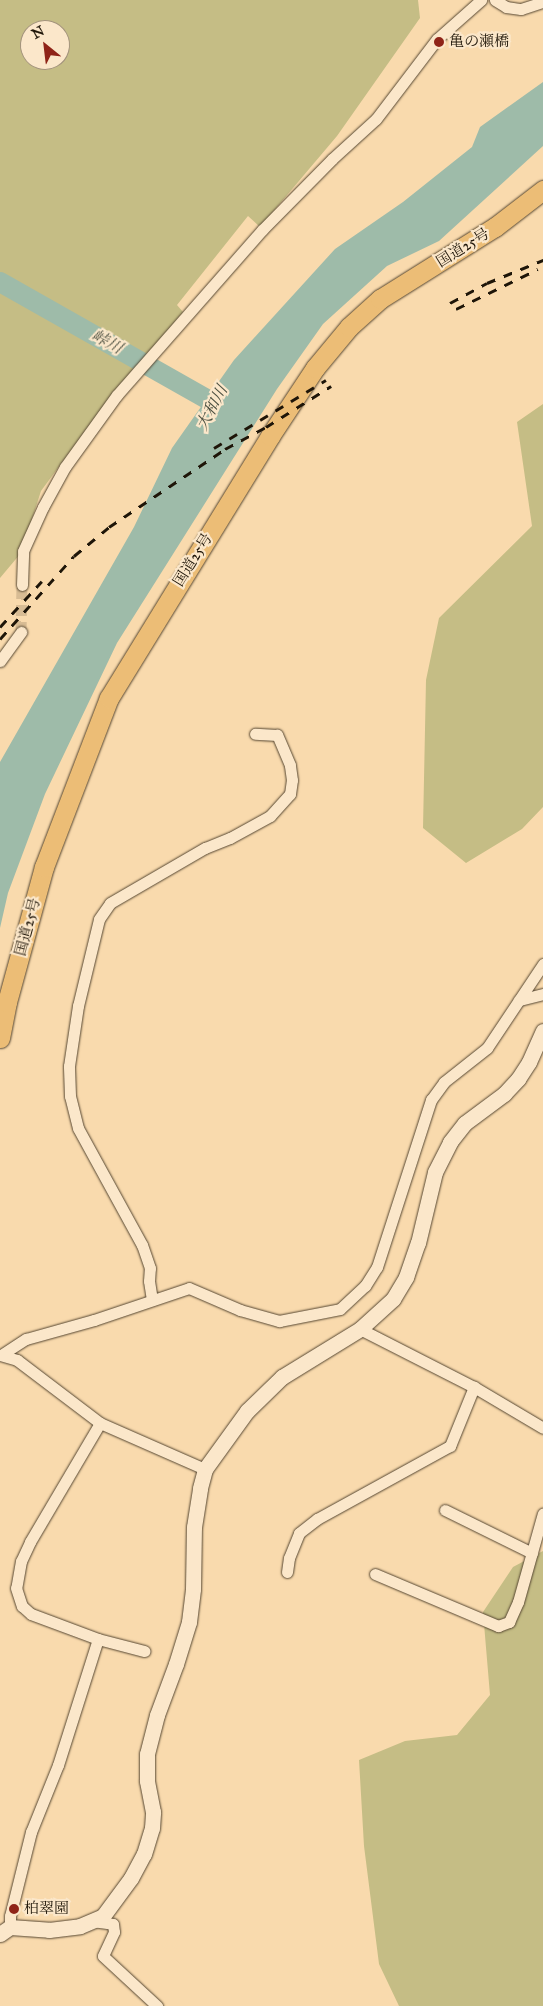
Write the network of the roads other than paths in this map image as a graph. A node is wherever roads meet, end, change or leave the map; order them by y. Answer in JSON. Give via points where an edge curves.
{"nodes":[{"id":1,"x":481,"y":0,"type":"edge"},
{"id":2,"x":495,"y":0,"type":"edge"},
{"id":3,"x":543,"y":2,"type":"edge"},
{"id":4,"x":543,"y":190,"type":"edge"},
{"id":5,"x":22,"y":585,"type":"tunnel mouth"},
{"id":6,"x":21,"y":632,"type":"tunnel mouth"},
{"id":7,"x":0,"y":660,"type":"edge"},
{"id":8,"x":255,"y":734,"type":"dead end"},
{"id":9,"x":543,"y":964,"type":"edge"},
{"id":10,"x":543,"y":994,"type":"edge"},
{"id":11,"x":519,"y":1000,"type":"junction"},
{"id":12,"x":543,"y":1031,"type":"edge"},
{"id":13,"x":0,"y":1038,"type":"edge"},
{"id":14,"x":152,"y":1300,"type":"junction"},
{"id":15,"x":360,"y":1330,"type":"junction"},
{"id":16,"x":0,"y":1355,"type":"edge"},
{"id":17,"x":474,"y":1387,"type":"junction"},
{"id":18,"x":100,"y":1423,"type":"junction"},
{"id":19,"x":543,"y":1428,"type":"edge"},
{"id":20,"x":205,"y":1469,"type":"junction"},
{"id":21,"x":445,"y":1510,"type":"dead end"},
{"id":22,"x":543,"y":1513,"type":"edge"},
{"id":23,"x":532,"y":1553,"type":"junction"},
{"id":24,"x":287,"y":1572,"type":"dead end"},
{"id":25,"x":375,"y":1574,"type":"dead end"},
{"id":26,"x":98,"y":1639,"type":"junction"},
{"id":27,"x":144,"y":1651,"type":"dead end"},
{"id":28,"x":91,"y":1921,"type":"junction"},
{"id":29,"x":5,"y":1930,"type":"edge"},
{"id":30,"x":157,"y":2006,"type":"edge"}],
"edges":[{"from":1,"to":5,"type":"street","via":[[437,39],[376,119],[262,230],[117,395],[65,467],[43,507],[23,552]]},
{"from":2,"to":3,"type":"street","via":[[506,7],[521,9]]},
{"from":4,"to":13,"type":"highway","name":"国道25号","via":[[486,233],[380,299],[349,327],[315,368],[275,429],[109,698],[44,867]]},
{"from":6,"to":7,"type":"street"},
{"from":8,"to":14,"type":"street","via":[[277,735],[290,765],[290,794],[270,816],[205,848],[110,903],[99,919],[78,1006],[69,1066],[70,1096],[78,1128],[142,1245],[150,1268]]},
{"from":9,"to":11,"type":"street"},
{"from":10,"to":11,"type":"street"},
{"from":11,"to":14,"type":"street","via":[[486,1048],[444,1082],[431,1100],[377,1267],[365,1286],[340,1308],[279,1321],[240,1310],[189,1288]]},
{"from":12,"to":15,"type":"street","via":[[518,1079],[504,1094],[465,1123],[450,1142],[435,1172],[418,1243],[406,1277],[393,1299]]},
{"from":14,"to":16,"type":"street","via":[[26,1339]]},
{"from":15,"to":17,"type":"street"},
{"from":15,"to":20,"type":"street","via":[[282,1377],[247,1411]]},
{"from":16,"to":18,"type":"street","via":[[17,1360]]},
{"from":17,"to":19,"type":"street"},
{"from":17,"to":24,"type":"street","via":[[450,1446],[317,1519],[299,1533]]},
{"from":18,"to":20,"type":"street"},
{"from":18,"to":26,"type":"street","via":[[30,1542],[21,1561],[16,1588],[22,1606],[31,1614]]},
{"from":20,"to":28,"type":"street","via":[[194,1527],[189,1622],[147,1754],[147,1782],[154,1812],[152,1828],[144,1854],[131,1878],[103,1916]]},
{"from":21,"to":23,"type":"street"},
{"from":22,"to":23,"type":"street"},
{"from":23,"to":25,"type":"street","via":[[509,1622],[498,1626]]},
{"from":26,"to":27,"type":"street"},
{"from":26,"to":29,"type":"street","via":[[58,1765],[31,1832]]},
{"from":28,"to":29,"type":"street","via":[[80,1926],[49,1930]]},
{"from":28,"to":30,"type":"street","via":[[112,1924],[114,1932],[103,1956]]}]}
